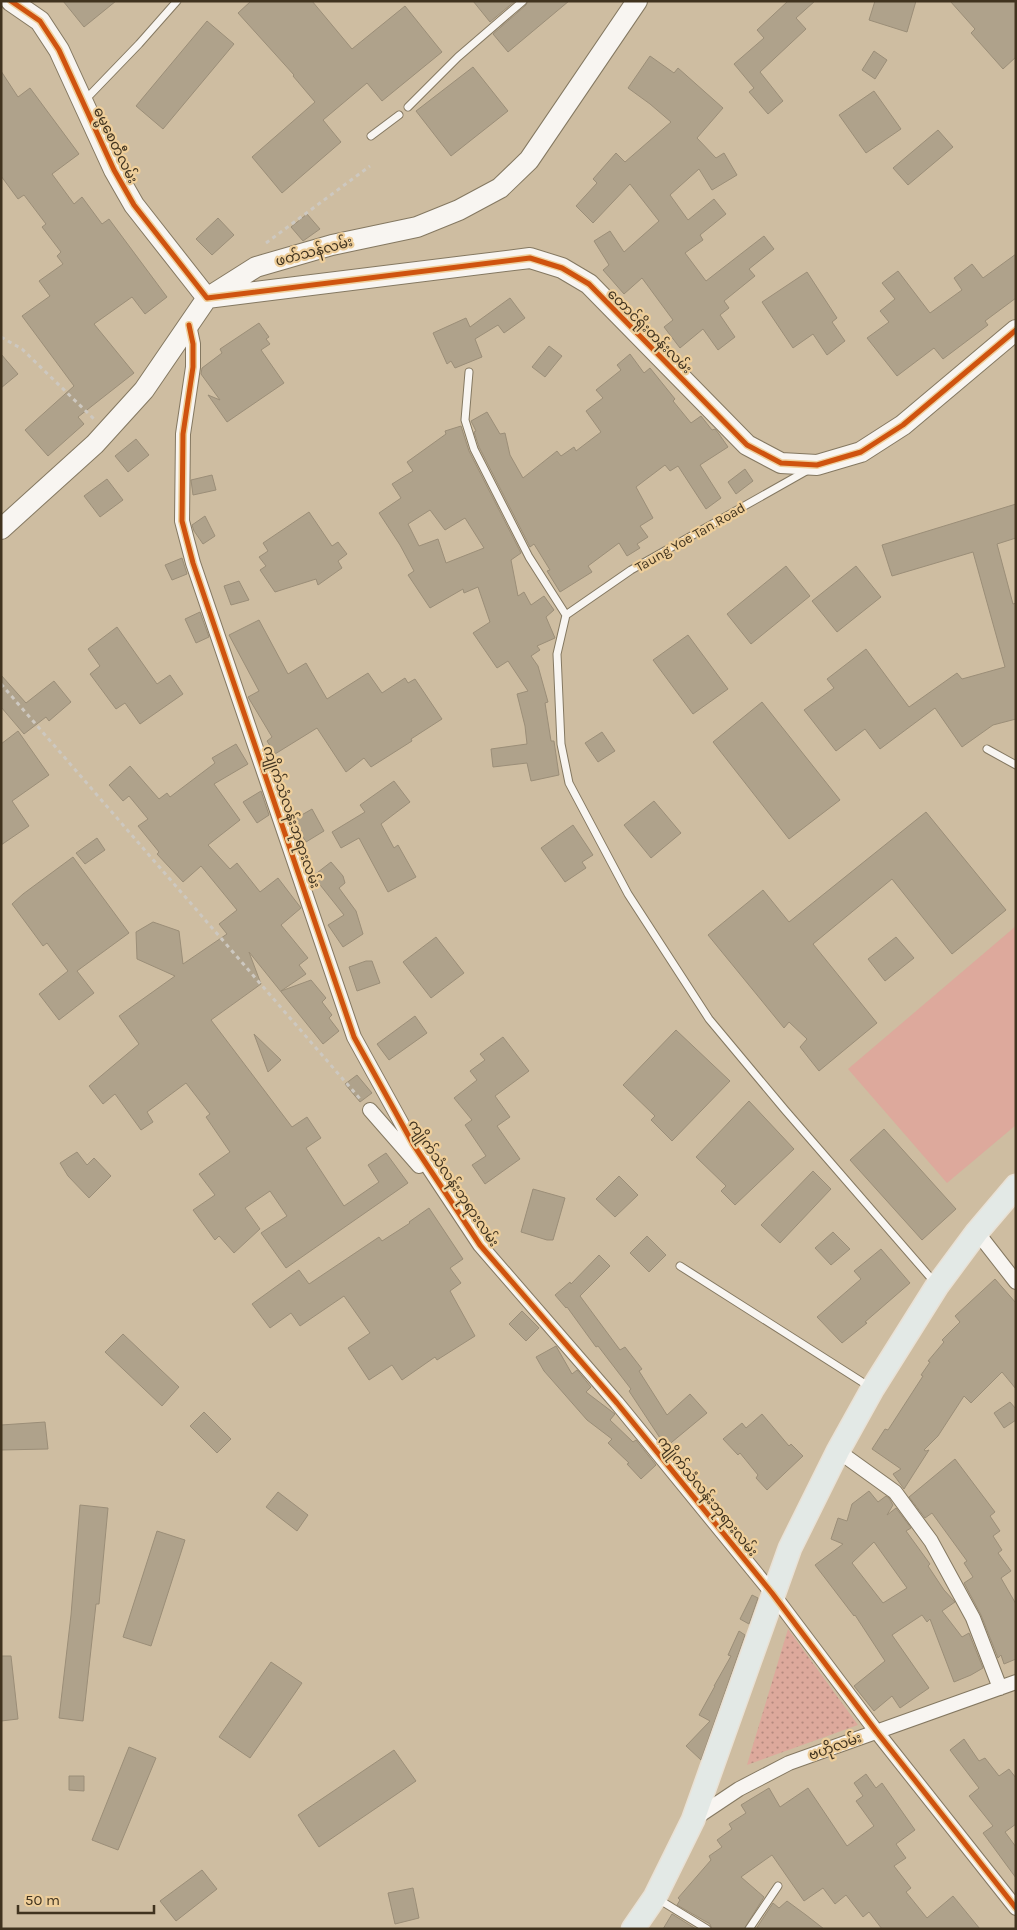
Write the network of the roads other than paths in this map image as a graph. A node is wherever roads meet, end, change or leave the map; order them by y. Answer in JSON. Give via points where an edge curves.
{"nodes":[{"id":1,"x":10,"y":1,"type":"edge"},
{"id":2,"x":177,"y":1,"type":"edge"},
{"id":3,"x":523,"y":1,"type":"edge"},
{"id":4,"x":637,"y":1,"type":"edge"},
{"id":5,"x":83,"y":102,"type":"junction"},
{"id":6,"x":408,"y":107,"type":"dead end"},
{"id":7,"x":399,"y":115,"type":"dead end"},
{"id":8,"x":371,"y":136,"type":"dead end"},
{"id":9,"x":207,"y":298,"type":"junction"},
{"id":10,"x":189,"y":325,"type":"junction"},
{"id":11,"x":1016,"y":330,"type":"edge"},
{"id":12,"x":469,"y":372,"type":"dead end"},
{"id":13,"x":817,"y":465,"type":"junction"},
{"id":14,"x":1,"y":529,"type":"edge"},
{"id":15,"x":566,"y":615,"type":"junction"},
{"id":16,"x":987,"y":749,"type":"dead end"},
{"id":17,"x":1016,"y":765,"type":"edge"},
{"id":18,"x":370,"y":1110,"type":"road end"},
{"id":19,"x":1016,"y":1186,"type":"edge"},
{"id":20,"x":449,"y":1199,"type":"junction"},
{"id":21,"x":977,"y":1232,"type":"junction"},
{"id":22,"x":680,"y":1266,"type":"dead end"},
{"id":23,"x":1016,"y":1282,"type":"edge"},
{"id":24,"x":937,"y":1286,"type":"junction"},
{"id":25,"x":873,"y":1388,"type":"junction"},
{"id":26,"x":838,"y":1451,"type":"junction"},
{"id":27,"x":772,"y":1593,"type":"junction"},
{"id":28,"x":1016,"y":1682,"type":"edge"},
{"id":29,"x":1000,"y":1688,"type":"junction"},
{"id":30,"x":876,"y":1731,"type":"junction"},
{"id":31,"x":693,"y":1820,"type":"junction"},
{"id":32,"x":778,"y":1886,"type":"dead end"},
{"id":33,"x":655,"y":1897,"type":"junction"},
{"id":34,"x":1016,"y":1908,"type":"edge"},
{"id":35,"x":633,"y":1929,"type":"edge"},
{"id":36,"x":707,"y":1929,"type":"edge"},
{"id":37,"x":748,"y":1929,"type":"edge"}],
"edges":[{"from":1,"to":5,"type":"street","name":"ဓမ္မစေတီလမ်း","via":[[40,21],[59,50]]},
{"from":2,"to":5,"type":"lane"},
{"from":3,"to":6,"type":"lane","via":[[458,57]]},
{"from":4,"to":9,"type":"street","name":"ဖတ်သန်လမ်း","via":[[529,160],[500,188],[417,228],[332,245],[256,266]]},
{"from":5,"to":9,"type":"street","name":"ဓမ္မစေတီလမ်း","via":[[134,205]]},
{"from":7,"to":8,"type":"lane"},
{"from":9,"to":10,"type":"street","name":"ဖတ်သန်လမ်း"},
{"from":9,"to":13,"type":"street","name":"တောင်ရိုးတန်းလမ်း","via":[[530,258],[562,268],[589,284],[747,445],[781,463]]},
{"from":10,"to":14,"type":"street","name":"ဖတ်သန်လမ်း","via":[[144,390],[95,444]]},
{"from":10,"to":20,"type":"street","name":"ကျိုက်သံလန်းဘုရားလမ်း","via":[[193,367],[183,434],[182,521],[193,563],[354,1037],[387,1100]]},
{"from":11,"to":13,"type":"street","name":"တောင်ရိုးတန်းလမ်း","via":[[903,425],[860,452]]},
{"from":12,"to":15,"type":"lane","via":[[465,420],[474,449],[529,557]]},
{"from":13,"to":15,"type":"lane","name":"Taung Yoe Tan Road","via":[[631,570]]},
{"from":15,"to":24,"type":"lane","via":[[557,654],[561,744],[569,783],[628,894],[709,1019]]},
{"from":16,"to":17,"type":"lane"},
{"from":18,"to":20,"type":"street"},
{"from":19,"to":21,"type":"main road"},
{"from":20,"to":27,"type":"street","name":"ကျိုက်သံလန်းဘုရားလမ်း","via":[[480,1245],[617,1403]]},
{"from":21,"to":23,"type":"street"},
{"from":21,"to":24,"type":"main road"},
{"from":22,"to":25,"type":"lane"},
{"from":24,"to":25,"type":"main road"},
{"from":25,"to":26,"type":"main road"},
{"from":26,"to":27,"type":"main road","via":[[790,1548]]},
{"from":26,"to":29,"type":"street","via":[[895,1492],[931,1541],[973,1618]]},
{"from":27,"to":30,"type":"street","name":"ကျိုက်သံလန်းဘုရားလမ်း"},
{"from":27,"to":31,"type":"main road"},
{"from":28,"to":29,"type":"street","name":"ဗဟိုလမ်း"},
{"from":29,"to":30,"type":"street","name":"ဗဟိုလမ်း"},
{"from":30,"to":31,"type":"street","name":"ဗဟိုလမ်း","via":[[789,1763],[738,1789]]},
{"from":30,"to":34,"type":"street","name":"ကျိုက်သံလန်းဘုရားလမ်း"},
{"from":31,"to":33,"type":"main road"},
{"from":32,"to":37,"type":"lane"},
{"from":33,"to":35,"type":"main road"},
{"from":33,"to":36,"type":"lane"}]}
